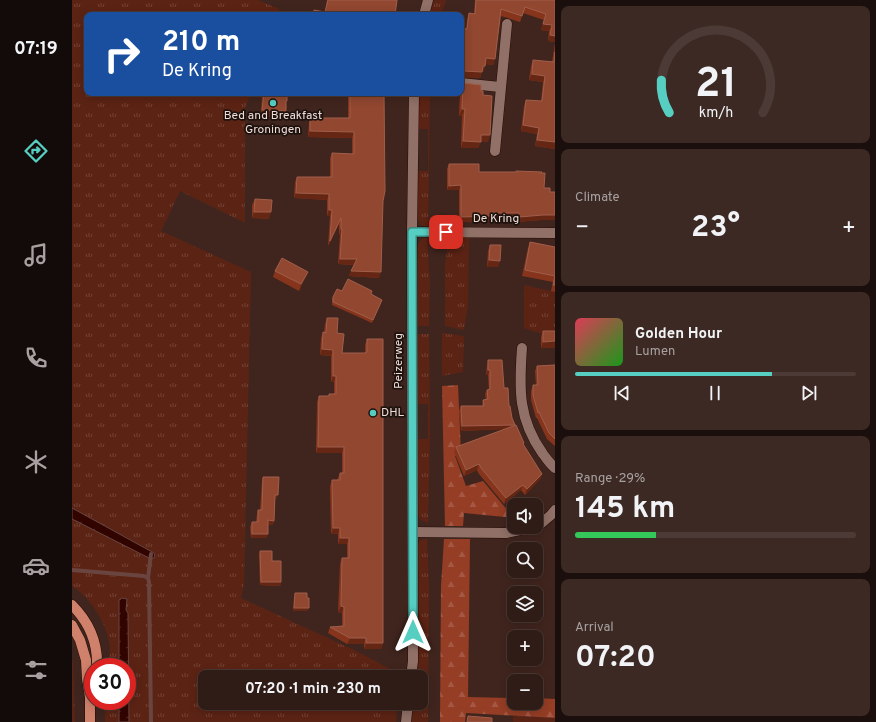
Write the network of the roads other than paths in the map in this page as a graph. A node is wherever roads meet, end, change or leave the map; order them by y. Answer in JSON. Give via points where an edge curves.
{"nodes":[{"id":1,"x":428,"y":0,"type":"edge"},
{"id":2,"x":425,"y":12,"type":"edge"},
{"id":3,"x":507,"y":24,"type":"dead end"},
{"id":4,"x":464,"y":83,"type":"edge"},
{"id":5,"x":500,"y":87,"type":"junction"},
{"id":6,"x":414,"y":96,"type":"edge"},
{"id":7,"x":495,"y":151,"type":"dead end"},
{"id":8,"x":412,"y":232,"type":"junction"},
{"id":9,"x":555,"y":233,"type":"edge"},
{"id":10,"x":522,"y":348,"type":"dead end"},
{"id":11,"x":555,"y":468,"type":"edge"},
{"id":12,"x":555,"y":510,"type":"edge"},
{"id":13,"x":413,"y":532,"type":"junction"},
{"id":14,"x":72,"y":605,"type":"edge"},
{"id":15,"x":72,"y":625,"type":"edge"},
{"id":16,"x":85,"y":658,"type":"edge"},
{"id":17,"x":97,"y":658,"type":"edge"},
{"id":18,"x":412,"y":670,"type":"edge"},
{"id":19,"x":91,"y":710,"type":"edge"},
{"id":20,"x":407,"y":710,"type":"edge"},
{"id":21,"x":90,"y":722,"type":"edge"},
{"id":22,"x":406,"y":722,"type":"edge"}],
"edges":[{"from":1,"to":2,"type":"street"},
{"from":3,"to":5,"type":"street"},
{"from":4,"to":5,"type":"street"},
{"from":5,"to":7,"type":"street"},
{"from":6,"to":8,"type":"street","name":"Peizerweg"},
{"from":8,"to":9,"type":"street","name":"De Kring"},
{"from":8,"to":13,"type":"street","name":"Peizerweg"},
{"from":10,"to":11,"type":"street","via":[[520,377],[522,403],[528,428],[537,445]]},
{"from":12,"to":13,"type":"street","via":[[538,526],[506,534]]},
{"from":13,"to":18,"type":"street","name":"Peizerweg"},
{"from":14,"to":17,"type":"main road","via":[[92,633]]},
{"from":15,"to":16,"type":"main road","via":[[84,650]]},
{"from":19,"to":21,"type":"main road"},
{"from":20,"to":22,"type":"street"}]}
